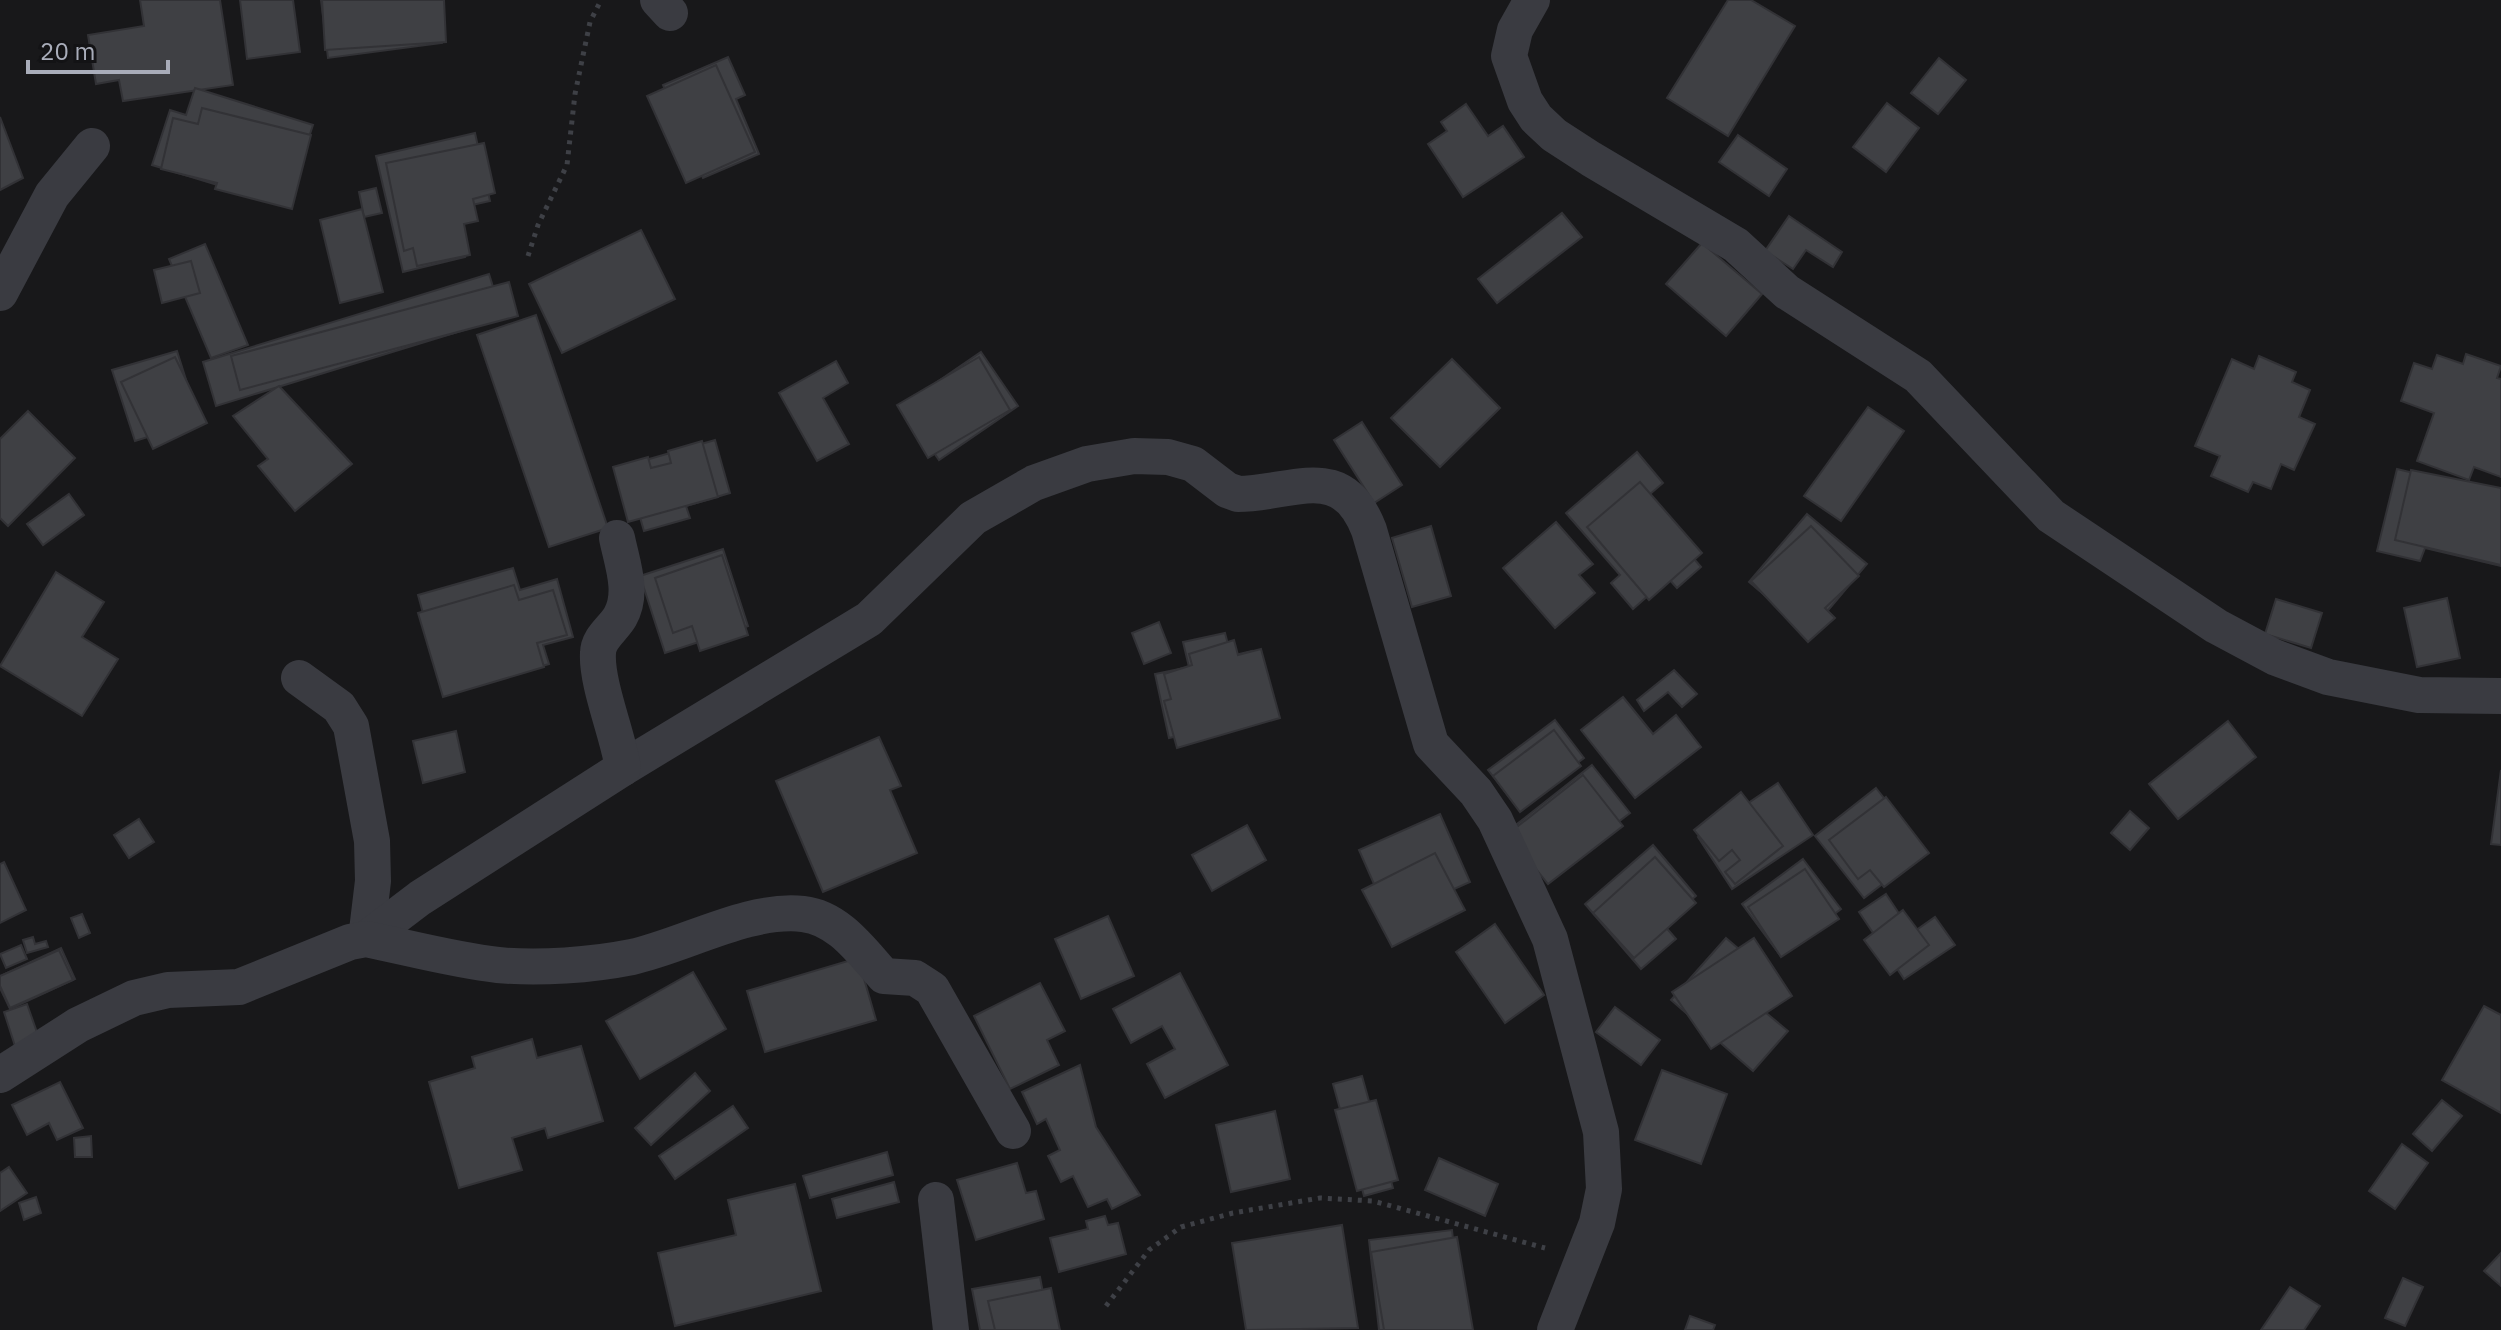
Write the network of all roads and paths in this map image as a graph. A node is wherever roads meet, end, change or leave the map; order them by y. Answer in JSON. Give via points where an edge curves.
{"nodes":[{"id":1,"x":601,"y":0,"type":"edge"},
{"id":2,"x":1532,"y":0,"type":"edge"},
{"id":3,"x":92,"y":146,"type":"dead end"},
{"id":4,"x":528,"y":256,"type":"dead end"},
{"id":5,"x":0,"y":293,"type":"edge"},
{"id":6,"x":617,"y":538,"type":"dead end"},
{"id":7,"x":299,"y":678,"type":"dead end"},
{"id":8,"x":2501,"y":696,"type":"edge"},
{"id":9,"x":623,"y":768,"type":"junction"},
{"id":10,"x":366,"y":939,"type":"junction"},
{"id":11,"x":0,"y":1075,"type":"edge"},
{"id":12,"x":1013,"y":1131,"type":"dead end"},
{"id":13,"x":936,"y":1200,"type":"dead end"},
{"id":14,"x":1581,"y":1259,"type":"junction"},
{"id":15,"x":1106,"y":1306,"type":"dead end"},
{"id":16,"x":951,"y":1330,"type":"edge"},
{"id":17,"x":1555,"y":1330,"type":"edge"}],
"edges":[{"from":1,"to":4,"type":"path","via":[[590,22],[575,94],[567,165]]},
{"from":2,"to":8,"type":"street","via":[[1515,30],[1509,56],[1536,118],[1579,151],[1736,245],[1787,292],[1918,376],[2051,516],[2216,626],[2274,657],[2328,677],[2419,695]]},
{"from":3,"to":5,"type":"street","via":[[52,195]]},
{"from":6,"to":9,"type":"street","via":[[627,586],[625,603],[598,649],[598,665]]},
{"from":7,"to":10,"type":"street","via":[[339,707],[351,726],[372,841]]},
{"from":9,"to":10,"type":"street","via":[[420,898]]},
{"from":9,"to":14,"type":"street","via":[[869,619],[973,518],[1034,483],[1087,464],[1134,456],[1193,464],[1238,494],[1334,486],[1365,520],[1431,744],[1495,820],[1550,939],[1602,1146],[1604,1189]]},
{"from":10,"to":11,"type":"street","via":[[239,987],[168,990],[134,998],[78,1025]]},
{"from":10,"to":12,"type":"street","via":[[499,965],[576,963],[632,957],[775,915],[805,914],[836,928],[884,976],[915,978],[932,989]]},
{"from":13,"to":16,"type":"street"},
{"from":14,"to":15,"type":"path","via":[[1373,1201],[1320,1198],[1181,1227],[1149,1250]]},
{"from":14,"to":17,"type":"street"}]}
